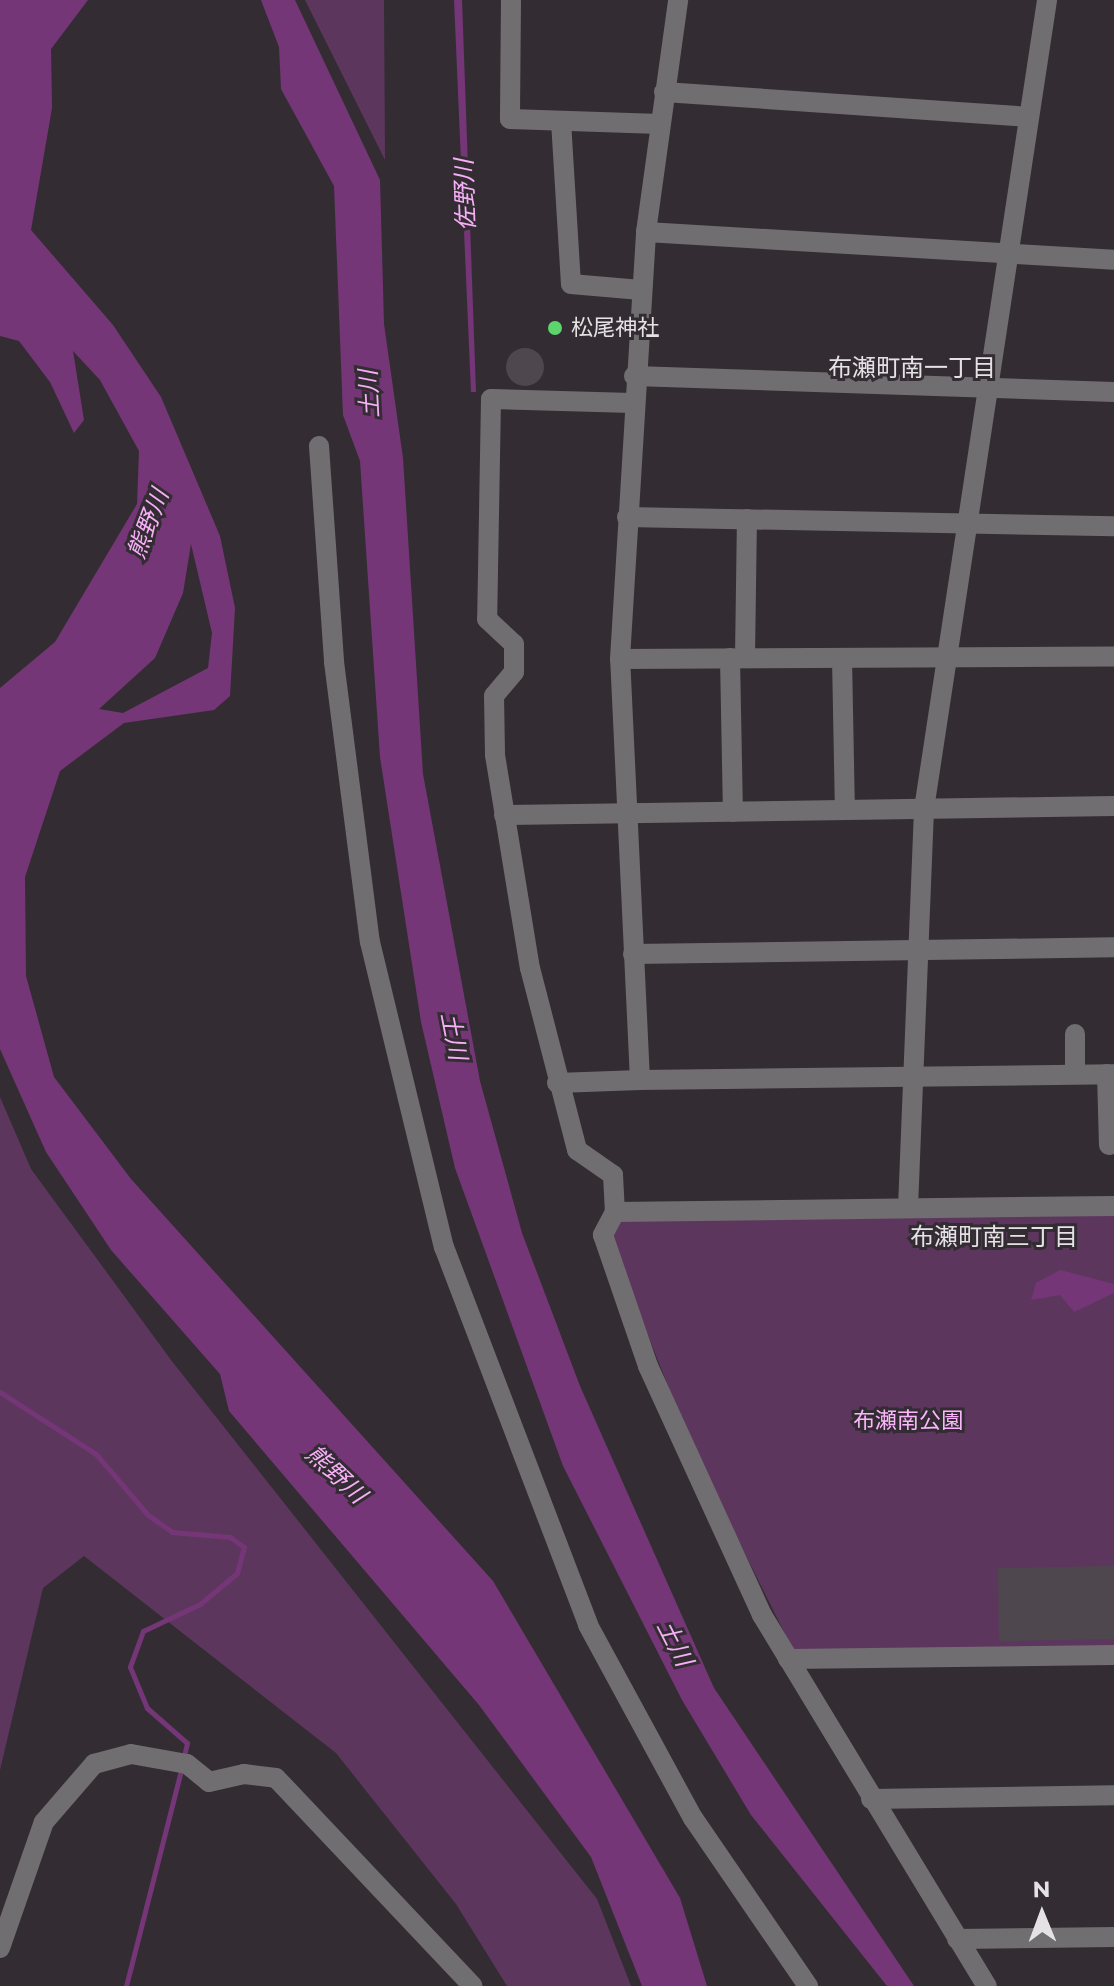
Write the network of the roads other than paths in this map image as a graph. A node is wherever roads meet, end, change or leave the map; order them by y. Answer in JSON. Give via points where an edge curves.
{"nodes":[{"id":1,"x":511,"y":0,"type":"edge"},
{"id":2,"x":678,"y":0,"type":"edge"},
{"id":3,"x":1047,"y":0,"type":"edge"},
{"id":4,"x":664,"y":92,"type":"junction"},
{"id":5,"x":1028,"y":117,"type":"junction"},
{"id":6,"x":561,"y":121,"type":"junction"},
{"id":7,"x":660,"y":124,"type":"junction"},
{"id":8,"x":646,"y":232,"type":"junction"},
{"id":9,"x":1010,"y":253,"type":"junction"},
{"id":10,"x":1114,"y":260,"type":"edge"},
{"id":11,"x":641,"y":290,"type":"junction"},
{"id":12,"x":634,"y":376,"type":"junction"},
{"id":13,"x":989,"y":388,"type":"junction"},
{"id":14,"x":1114,"y":392,"type":"edge"},
{"id":15,"x":632,"y":403,"type":"junction"},
{"id":16,"x":319,"y":446,"type":"dead end"},
{"id":17,"x":627,"y":517,"type":"junction"},
{"id":18,"x":747,"y":519,"type":"junction"},
{"id":19,"x":970,"y":522,"type":"junction"},
{"id":20,"x":1114,"y":526,"type":"edge"},
{"id":21,"x":1114,"y":656,"type":"edge"},
{"id":22,"x":948,"y":657,"type":"junction"},
{"id":23,"x":738,"y":658,"type":"junction"},
{"id":24,"x":842,"y":658,"type":"junction"},
{"id":25,"x":620,"y":659,"type":"junction"},
{"id":26,"x":1114,"y":806,"type":"edge"},
{"id":27,"x":924,"y":809,"type":"junction"},
{"id":28,"x":845,"y":810,"type":"junction"},
{"id":29,"x":733,"y":812,"type":"junction"},
{"id":30,"x":623,"y":813,"type":"junction"},
{"id":31,"x":504,"y":815,"type":"junction"},
{"id":32,"x":1114,"y":947,"type":"edge"},
{"id":33,"x":919,"y":950,"type":"junction"},
{"id":34,"x":633,"y":954,"type":"junction"},
{"id":35,"x":1075,"y":1034,"type":"dead end"},
{"id":36,"x":1075,"y":1074,"type":"junction"},
{"id":37,"x":1110,"y":1074,"type":"edge"},
{"id":38,"x":913,"y":1076,"type":"junction"},
{"id":39,"x":640,"y":1080,"type":"junction"},
{"id":40,"x":557,"y":1083,"type":"junction"},
{"id":41,"x":1109,"y":1145,"type":"dead end"},
{"id":42,"x":1114,"y":1206,"type":"edge"},
{"id":43,"x":908,"y":1208,"type":"junction"},
{"id":44,"x":615,"y":1212,"type":"junction"},
{"id":45,"x":1114,"y":1655,"type":"edge"},
{"id":46,"x":788,"y":1659,"type":"junction"},
{"id":47,"x":1114,"y":1795,"type":"edge"},
{"id":48,"x":871,"y":1799,"type":"junction"},
{"id":49,"x":1114,"y":1937,"type":"edge"},
{"id":50,"x":957,"y":1939,"type":"junction"},
{"id":51,"x":0,"y":1948,"type":"edge"},
{"id":52,"x":473,"y":1986,"type":"edge"},
{"id":53,"x":808,"y":1986,"type":"edge"},
{"id":54,"x":987,"y":1986,"type":"edge"}],
"edges":[{"from":1,"to":6,"type":"street","via":[[510,119]]},
{"from":2,"to":4,"type":"street"},
{"from":3,"to":5,"type":"street"},
{"from":4,"to":5,"type":"street"},
{"from":4,"to":7,"type":"street"},
{"from":5,"to":9,"type":"street"},
{"from":6,"to":7,"type":"street"},
{"from":6,"to":11,"type":"street","via":[[571,284]]},
{"from":7,"to":8,"type":"street"},
{"from":8,"to":9,"type":"street"},
{"from":8,"to":11,"type":"street"},
{"from":9,"to":10,"type":"street"},
{"from":9,"to":13,"type":"street"},
{"from":11,"to":12,"type":"street"},
{"from":12,"to":13,"type":"street"},
{"from":12,"to":15,"type":"street"},
{"from":13,"to":14,"type":"street"},
{"from":13,"to":19,"type":"street"},
{"from":15,"to":17,"type":"street"},
{"from":15,"to":31,"type":"street","via":[[491,399],[487,619],[514,644],[514,672],[494,696]]},
{"from":16,"to":53,"type":"street","via":[[334,662],[370,942],[444,1247],[588,1625],[705,1838]]},
{"from":17,"to":18,"type":"street"},
{"from":17,"to":25,"type":"street"},
{"from":18,"to":19,"type":"street"},
{"from":18,"to":23,"type":"street"},
{"from":19,"to":20,"type":"street"},
{"from":19,"to":22,"type":"street"},
{"from":21,"to":22,"type":"street"},
{"from":22,"to":24,"type":"street"},
{"from":22,"to":27,"type":"street"},
{"from":23,"to":24,"type":"street"},
{"from":23,"to":25,"type":"street"},
{"from":23,"to":29,"type":"street"},
{"from":24,"to":28,"type":"street"},
{"from":25,"to":30,"type":"street"},
{"from":26,"to":27,"type":"street"},
{"from":27,"to":28,"type":"street"},
{"from":27,"to":33,"type":"street"},
{"from":28,"to":29,"type":"street"},
{"from":29,"to":30,"type":"street"},
{"from":30,"to":31,"type":"street"},
{"from":30,"to":34,"type":"street"},
{"from":31,"to":40,"type":"street"},
{"from":32,"to":33,"type":"street"},
{"from":33,"to":34,"type":"street"},
{"from":33,"to":38,"type":"street"},
{"from":34,"to":39,"type":"street"},
{"from":35,"to":36,"type":"street"},
{"from":36,"to":37,"type":"street"},
{"from":36,"to":38,"type":"street"},
{"from":37,"to":41,"type":"street"},
{"from":38,"to":39,"type":"street"},
{"from":38,"to":43,"type":"street"},
{"from":39,"to":40,"type":"street"},
{"from":40,"to":44,"type":"street","via":[[577,1150],[613,1175]]},
{"from":42,"to":43,"type":"street"},
{"from":43,"to":44,"type":"street"},
{"from":44,"to":46,"type":"street","via":[[603,1235],[645,1343]]},
{"from":45,"to":46,"type":"street"},
{"from":46,"to":48,"type":"street"},
{"from":47,"to":48,"type":"street"},
{"from":48,"to":50,"type":"street"},
{"from":49,"to":50,"type":"street"},
{"from":50,"to":54,"type":"street"},
{"from":51,"to":52,"type":"street","via":[[44,1822],[94,1764],[131,1754],[187,1764],[209,1782],[244,1774],[276,1778]]}]}
